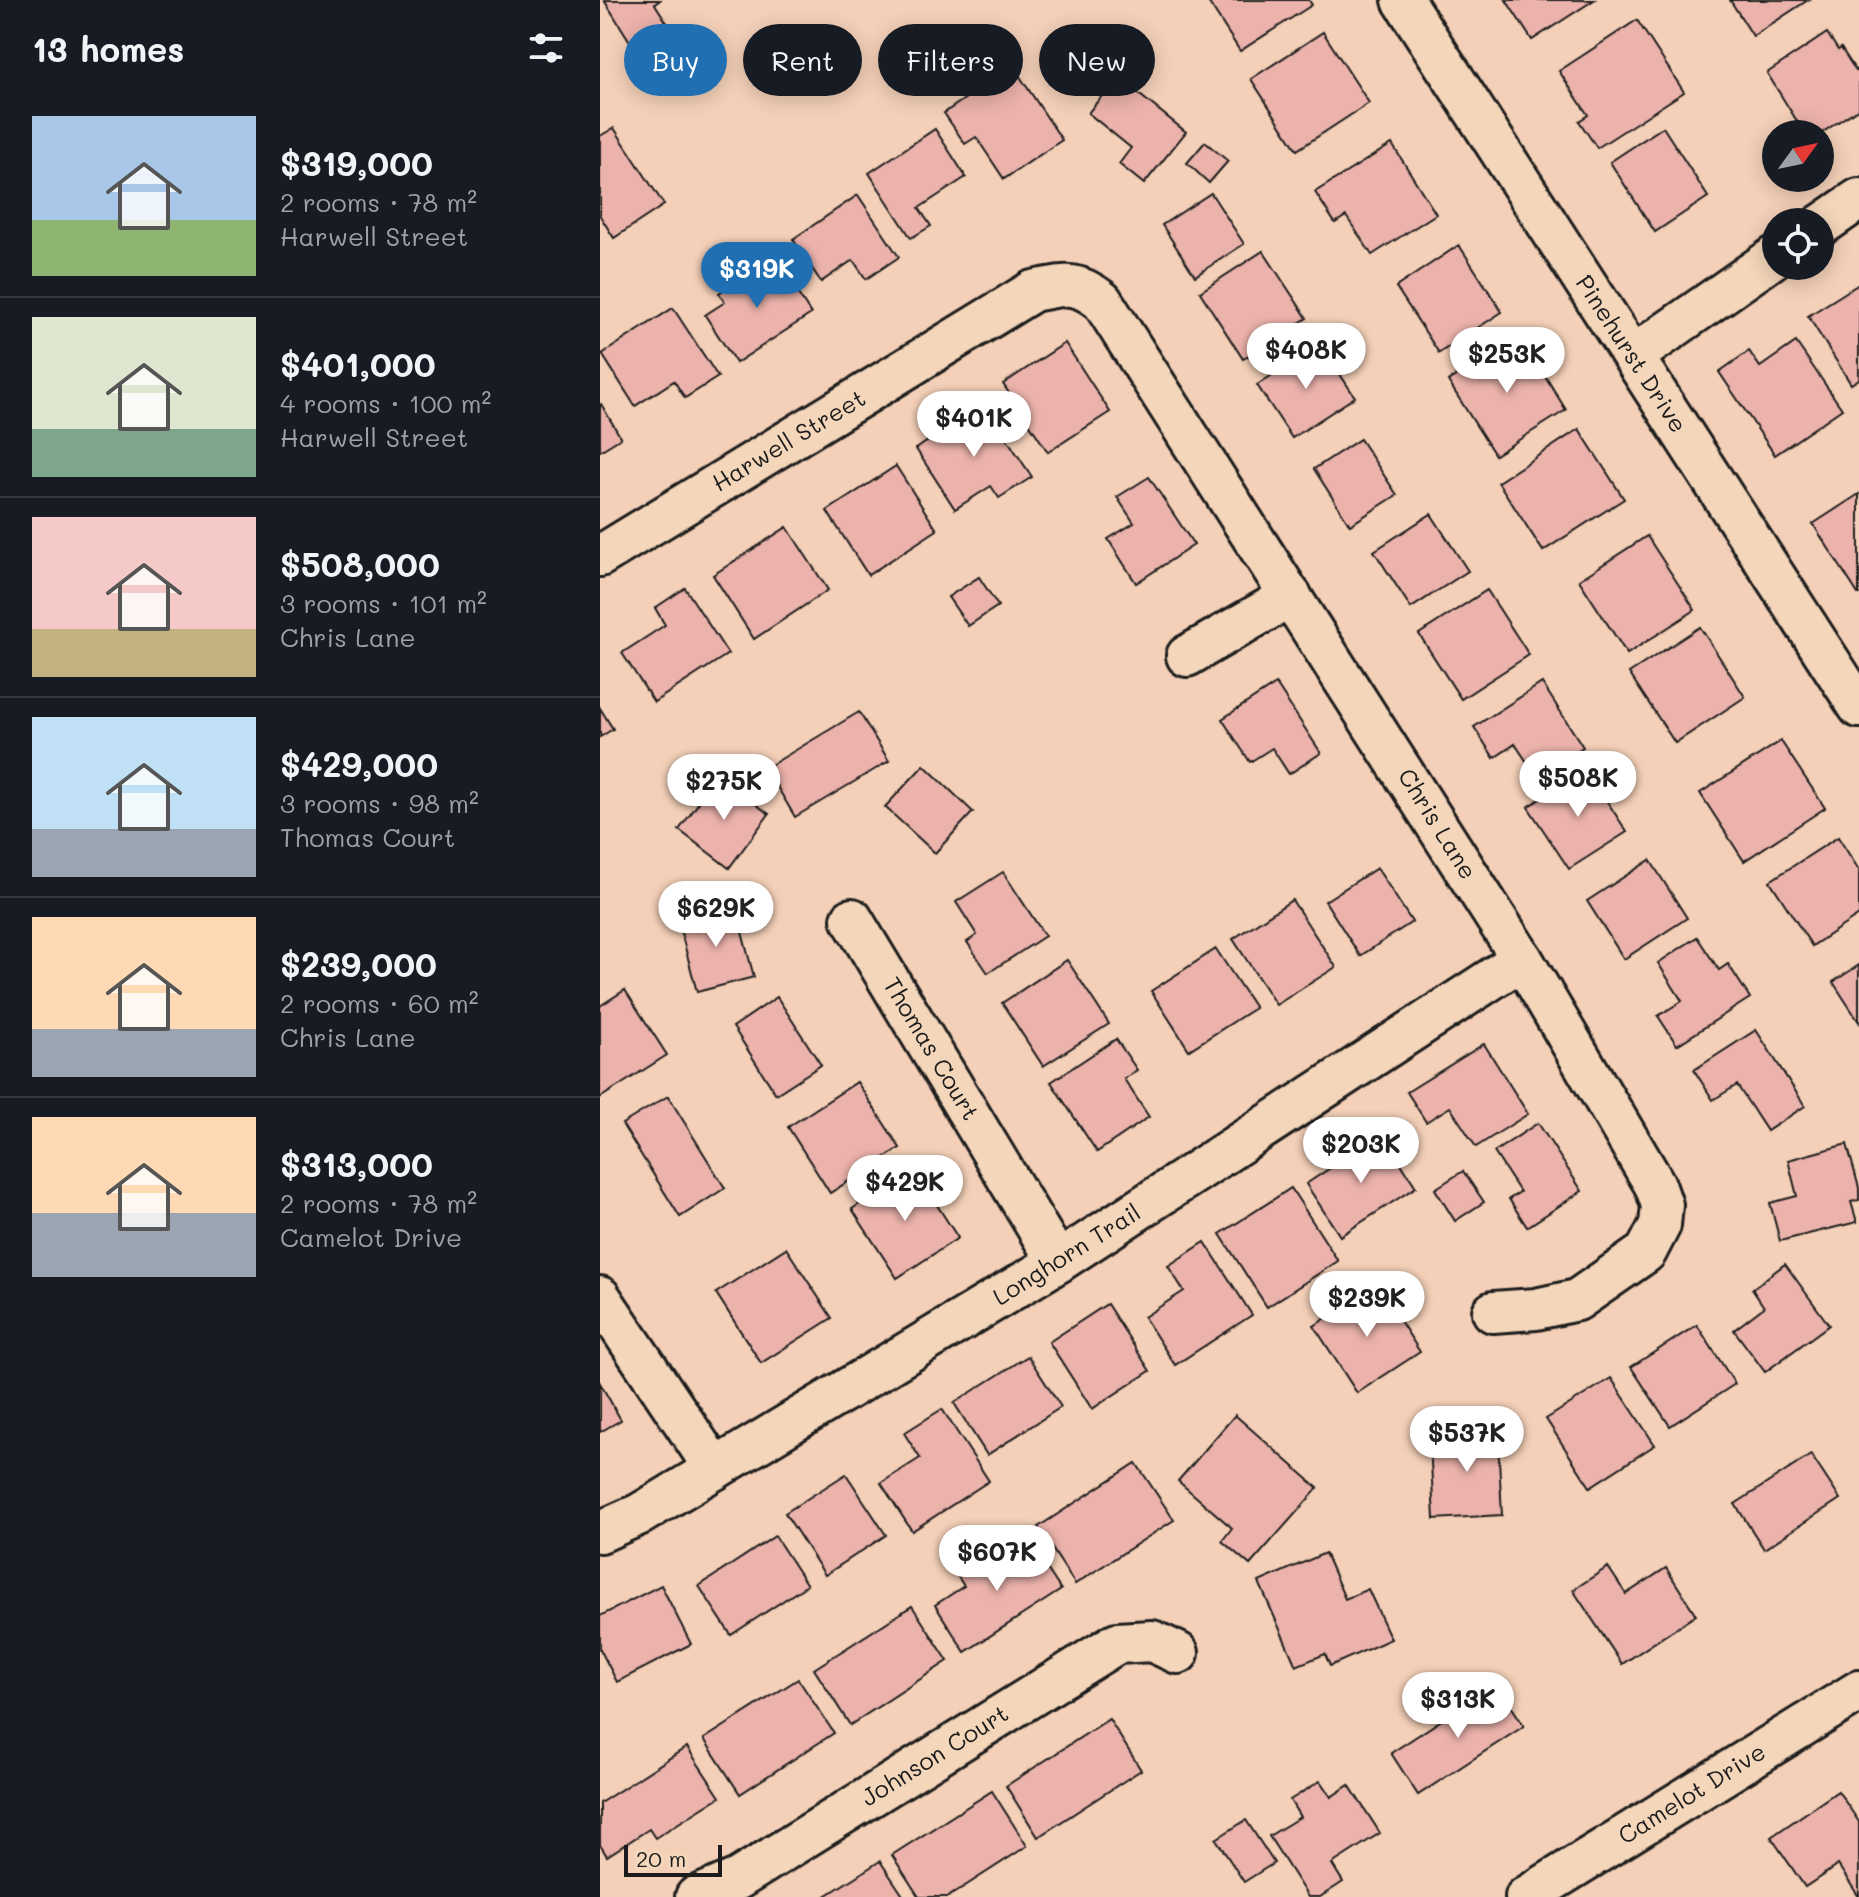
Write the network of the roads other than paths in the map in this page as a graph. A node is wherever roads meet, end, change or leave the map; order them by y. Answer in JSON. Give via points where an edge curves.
{"nodes":[{"id":1,"x":1403,"y":0,"type":"edge"},
{"id":2,"x":1859,"y":199,"type":"edge"},
{"id":3,"x":1834,"y":216,"type":"edge"},
{"id":4,"x":1762,"y":266,"type":"edge"},
{"id":5,"x":1064,"y":285,"type":"joint"},
{"id":6,"x":1633,"y":356,"type":"junction"},
{"id":7,"x":600,"y":556,"type":"edge"},
{"id":8,"x":1291,"y":596,"type":"junction"},
{"id":9,"x":1187,"y":656,"type":"dead end"},
{"id":10,"x":1858,"y":703,"type":"edge"},
{"id":11,"x":852,"y":919,"type":"dead end"},
{"id":12,"x":1522,"y":959,"type":"junction"},
{"id":13,"x":1058,"y":1262,"type":"junction"},
{"id":14,"x":600,"y":1297,"type":"edge"},
{"id":15,"x":1493,"y":1312,"type":"dead end"},
{"id":16,"x":715,"y":1469,"type":"junction"},
{"id":17,"x":600,"y":1532,"type":"edge"},
{"id":18,"x":1178,"y":1653,"type":"dead end"},
{"id":19,"x":1859,"y":1691,"type":"edge"},
{"id":20,"x":696,"y":1897,"type":"edge"},
{"id":21,"x":1526,"y":1897,"type":"edge"}],
"edges":[{"from":1,"to":6,"type":"street","name":"Pinehurst Drive"},
{"from":2,"to":3,"type":"street"},
{"from":4,"to":6,"type":"street"},
{"from":5,"to":7,"type":"street","name":"Harwell Street","via":[[1033,291]]},
{"from":5,"to":8,"type":"street","name":"Chris Lane","via":[[1085,288],[1102,301]]},
{"from":6,"to":10,"type":"street","name":"Pinehurst Drive"},
{"from":8,"to":9,"type":"street"},
{"from":8,"to":12,"type":"street","name":"Chris Lane"},
{"from":11,"to":13,"type":"street","name":"Thomas Court"},
{"from":12,"to":13,"type":"street","name":"Longhorn Trail"},
{"from":12,"to":15,"type":"street","name":"Chris Lane","via":[[1662,1205],[1660,1225],[1646,1252],[1577,1300]]},
{"from":13,"to":16,"type":"street","name":"Longhorn Trail"},
{"from":14,"to":16,"type":"street"},
{"from":16,"to":17,"type":"street","name":"Longhorn Trail"},
{"from":18,"to":20,"type":"street","name":"Johnson Court","via":[[1152,1641],[1117,1643],[738,1879]]},
{"from":19,"to":21,"type":"street","name":"Camelot Drive"}]}
